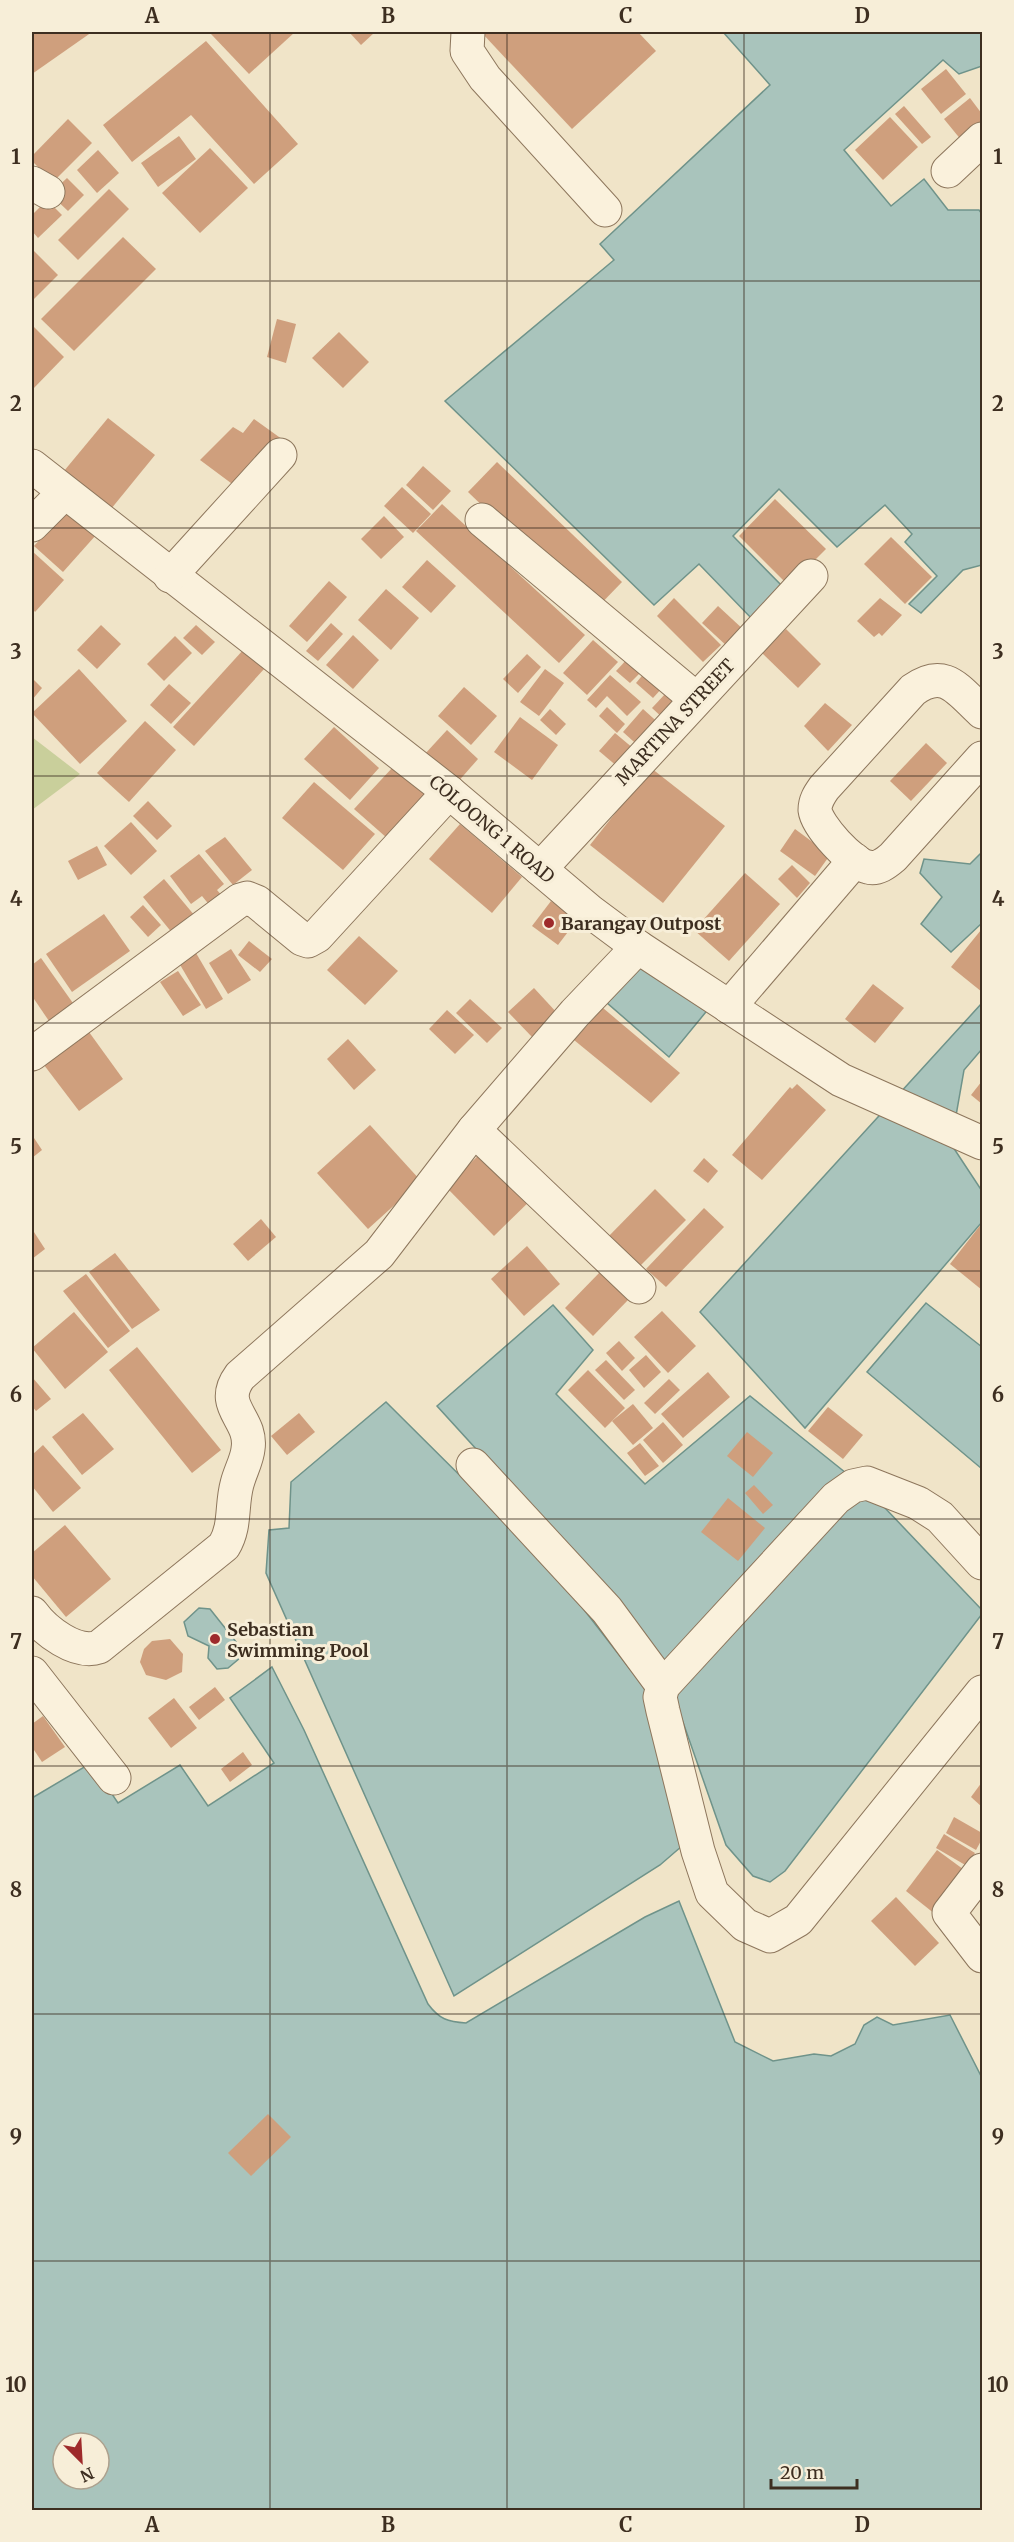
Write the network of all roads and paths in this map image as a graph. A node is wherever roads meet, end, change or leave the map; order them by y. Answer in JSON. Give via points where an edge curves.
{"nodes":[{"id":1,"x":468,"y":32,"type":"edge"},
{"id":2,"x":982,"y":139,"type":"edge"},
{"id":3,"x":948,"y":171,"type":"dead end"},
{"id":4,"x":605,"y":210,"type":"dead end"},
{"id":5,"x":280,"y":455,"type":"dead end"},
{"id":6,"x":32,"y":466,"type":"edge"},
{"id":7,"x":64,"y":493,"type":"junction"},
{"id":8,"x":482,"y":520,"type":"dead end"},
{"id":9,"x":32,"y":525,"type":"edge"},
{"id":10,"x":170,"y":576,"type":"junction"},
{"id":11,"x":811,"y":576,"type":"dead end"},
{"id":12,"x":696,"y":699,"type":"junction"},
{"id":13,"x":982,"y":712,"type":"edge"},
{"id":14,"x":982,"y":758,"type":"edge"},
{"id":15,"x":449,"y":792,"type":"junction"},
{"id":16,"x":855,"y":860,"type":"junction"},
{"id":17,"x":540,"y":868,"type":"junction"},
{"id":18,"x":638,"y":947,"type":"junction"},
{"id":19,"x":729,"y":1007,"type":"junction"},
{"id":20,"x":32,"y":1054,"type":"edge"},
{"id":21,"x":474,"y":1130,"type":"junction"},
{"id":22,"x":971,"y":1138,"type":"edge"},
{"id":23,"x":639,"y":1287,"type":"dead end"},
{"id":24,"x":473,"y":1465,"type":"dead end"},
{"id":25,"x":982,"y":1563,"type":"edge"},
{"id":26,"x":38,"y":1621,"type":"edge"},
{"id":27,"x":32,"y":1668,"type":"edge"},
{"id":28,"x":32,"y":1673,"type":"edge"},
{"id":29,"x":663,"y":1686,"type":"junction"},
{"id":30,"x":982,"y":1692,"type":"edge"},
{"id":31,"x":114,"y":1778,"type":"dead end"},
{"id":32,"x":982,"y":1870,"type":"edge"},
{"id":33,"x":982,"y":1956,"type":"edge"}],
"edges":[{"from":1,"to":4,"type":"street","via":[[467,51],[485,78]]},
{"from":2,"to":3,"type":"street"},
{"from":5,"to":10,"type":"street"},
{"from":6,"to":7,"type":"street","name":"COLOONG 1 ROAD"},
{"from":7,"to":9,"type":"street"},
{"from":7,"to":10,"type":"street","name":"COLOONG 1 ROAD"},
{"from":8,"to":12,"type":"street"},
{"from":10,"to":15,"type":"street","name":"COLOONG 1 ROAD"},
{"from":11,"to":12,"type":"street","name":"MARTINA STREET"},
{"from":12,"to":17,"type":"street","name":"MARTINA STREET"},
{"from":13,"to":16,"type":"street","via":[[945,680],[922,683],[824,788],[815,808],[817,817],[828,834]]},
{"from":14,"to":16,"type":"street","via":[[885,864],[868,868]]},
{"from":15,"to":17,"type":"street","name":"COLOONG 1 ROAD"},
{"from":15,"to":20,"type":"street","via":[[317,936],[308,941],[302,939],[257,902],[240,900]]},
{"from":16,"to":19,"type":"street"},
{"from":17,"to":18,"type":"street","name":"COLOONG 1 ROAD"},
{"from":18,"to":19,"type":"street","name":"COLOONG 1 ROAD"},
{"from":18,"to":21,"type":"street"},
{"from":19,"to":22,"type":"street","name":"COLOONG 1 ROAD","via":[[841,1080]]},
{"from":21,"to":23,"type":"street"},
{"from":21,"to":26,"type":"street","via":[[378,1254],[231,1387],[232,1400],[248,1432],[248,1448],[236,1485],[233,1526],[224,1546],[99,1647],[84,1648]]},
{"from":24,"to":29,"type":"street","via":[[607,1610]]},
{"from":25,"to":29,"type":"street","via":[[940,1517],[918,1503],[867,1483],[853,1486],[836,1498]]},
{"from":26,"to":27,"type":"street"},
{"from":28,"to":31,"type":"street"},
{"from":29,"to":30,"type":"street","via":[[663,1711],[712,1893],[745,1925],[770,1936],[798,1920]]},
{"from":32,"to":33,"type":"street","via":[[949,1913]]}]}
